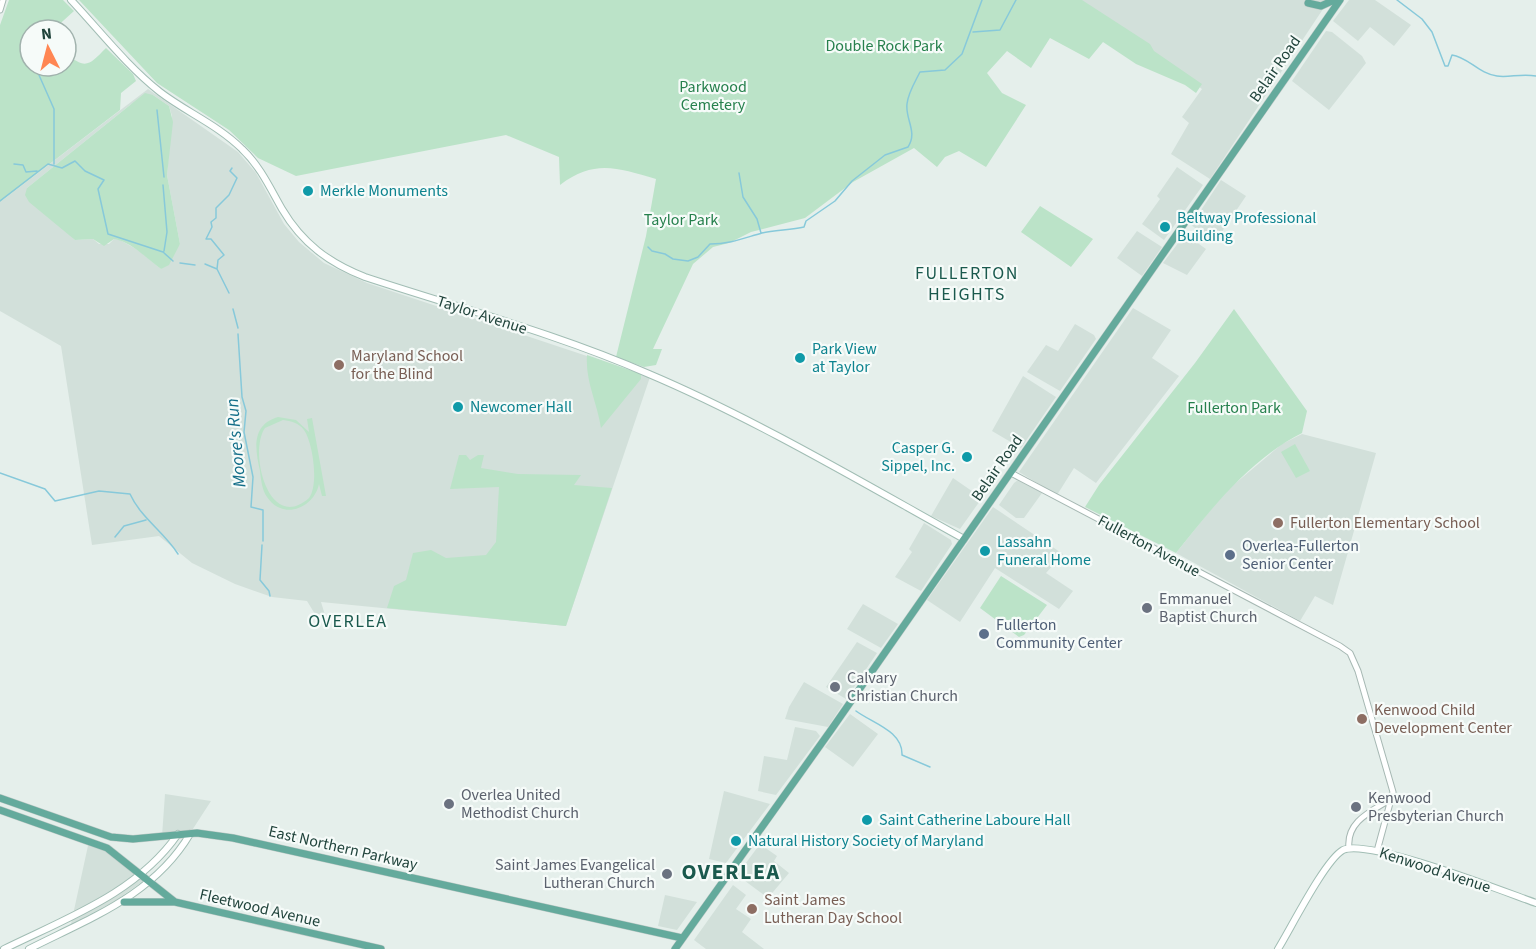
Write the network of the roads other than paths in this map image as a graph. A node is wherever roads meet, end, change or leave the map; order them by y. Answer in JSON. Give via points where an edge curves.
{"nodes":[{"id":1,"x":3,"y":0,"type":"edge"},
{"id":2,"x":71,"y":0,"type":"edge"},
{"id":3,"x":1334,"y":0,"type":"edge"},
{"id":4,"x":1340,"y":0,"type":"edge"},
{"id":5,"x":1308,"y":3,"type":"dead end"},
{"id":6,"x":0,"y":10,"type":"edge"},
{"id":7,"x":1011,"y":473,"type":"junction"},
{"id":8,"x":964,"y":539,"type":"junction"},
{"id":9,"x":0,"y":798,"type":"edge"},
{"id":10,"x":1391,"y":799,"type":"junction"},
{"id":11,"x":0,"y":810,"type":"edge"},
{"id":12,"x":178,"y":834,"type":"junction"},
{"id":13,"x":190,"y":834,"type":"junction"},
{"id":14,"x":1349,"y":848,"type":"junction"},
{"id":15,"x":1377,"y":851,"type":"junction"},
{"id":16,"x":141,"y":875,"type":"junction"},
{"id":17,"x":150,"y":882,"type":"junction"},
{"id":18,"x":124,"y":902,"type":"junction"},
{"id":19,"x":175,"y":902,"type":"junction"},
{"id":20,"x":1536,"y":903,"type":"edge"},
{"id":21,"x":682,"y":938,"type":"junction"},
{"id":22,"x":4,"y":949,"type":"edge"},
{"id":23,"x":29,"y":949,"type":"edge"},
{"id":24,"x":381,"y":949,"type":"edge"},
{"id":25,"x":675,"y":949,"type":"edge"},
{"id":26,"x":1278,"y":949,"type":"edge"}],
"edges":[{"from":1,"to":6,"type":"street"},
{"from":2,"to":8,"type":"main road","name":"Taylor Avenue","via":[[155,87],[240,146],[262,172],[299,234],[337,264],[649,374],[774,436]]},
{"from":3,"to":5,"type":"main road","via":[[1321,6]]},
{"from":4,"to":7,"type":"main road","name":"Belair Road"},
{"from":7,"to":8,"type":"main road","name":"Belair Road"},
{"from":7,"to":10,"type":"street","name":"Fullerton Avenue","via":[[1345,649],[1358,671],[1393,792]]},
{"from":8,"to":21,"type":"main road","name":"Belair Road"},
{"from":9,"to":12,"type":"main road","name":"East Northern Parkway","via":[[111,837]]},
{"from":10,"to":14,"type":"street","via":[[1361,818],[1348,839]]},
{"from":10,"to":15,"type":"street"},
{"from":11,"to":16,"type":"main road","via":[[107,848]]},
{"from":12,"to":13,"type":"main road","name":"East Northern Parkway"},
{"from":12,"to":16,"type":"main road"},
{"from":13,"to":17,"type":"main road"},
{"from":13,"to":21,"type":"main road","name":"East Northern Parkway","via":[[262,843]]},
{"from":14,"to":15,"type":"main road","name":"Kenwood Avenue"},
{"from":14,"to":26,"type":"main road","via":[[1329,866]]},
{"from":15,"to":20,"type":"main road","name":"Kenwood Avenue"},
{"from":16,"to":17,"type":"main road","name":"Fleetwood Avenue"},
{"from":16,"to":22,"type":"main road","via":[[105,899]]},
{"from":17,"to":18,"type":"main road"},
{"from":17,"to":19,"type":"main road","name":"Fleetwood Avenue"},
{"from":18,"to":19,"type":"main road"},
{"from":18,"to":23,"type":"main road"},
{"from":19,"to":24,"type":"main road","name":"Fleetwood Avenue"},
{"from":21,"to":25,"type":"main road","name":"Belair Road"}]}
